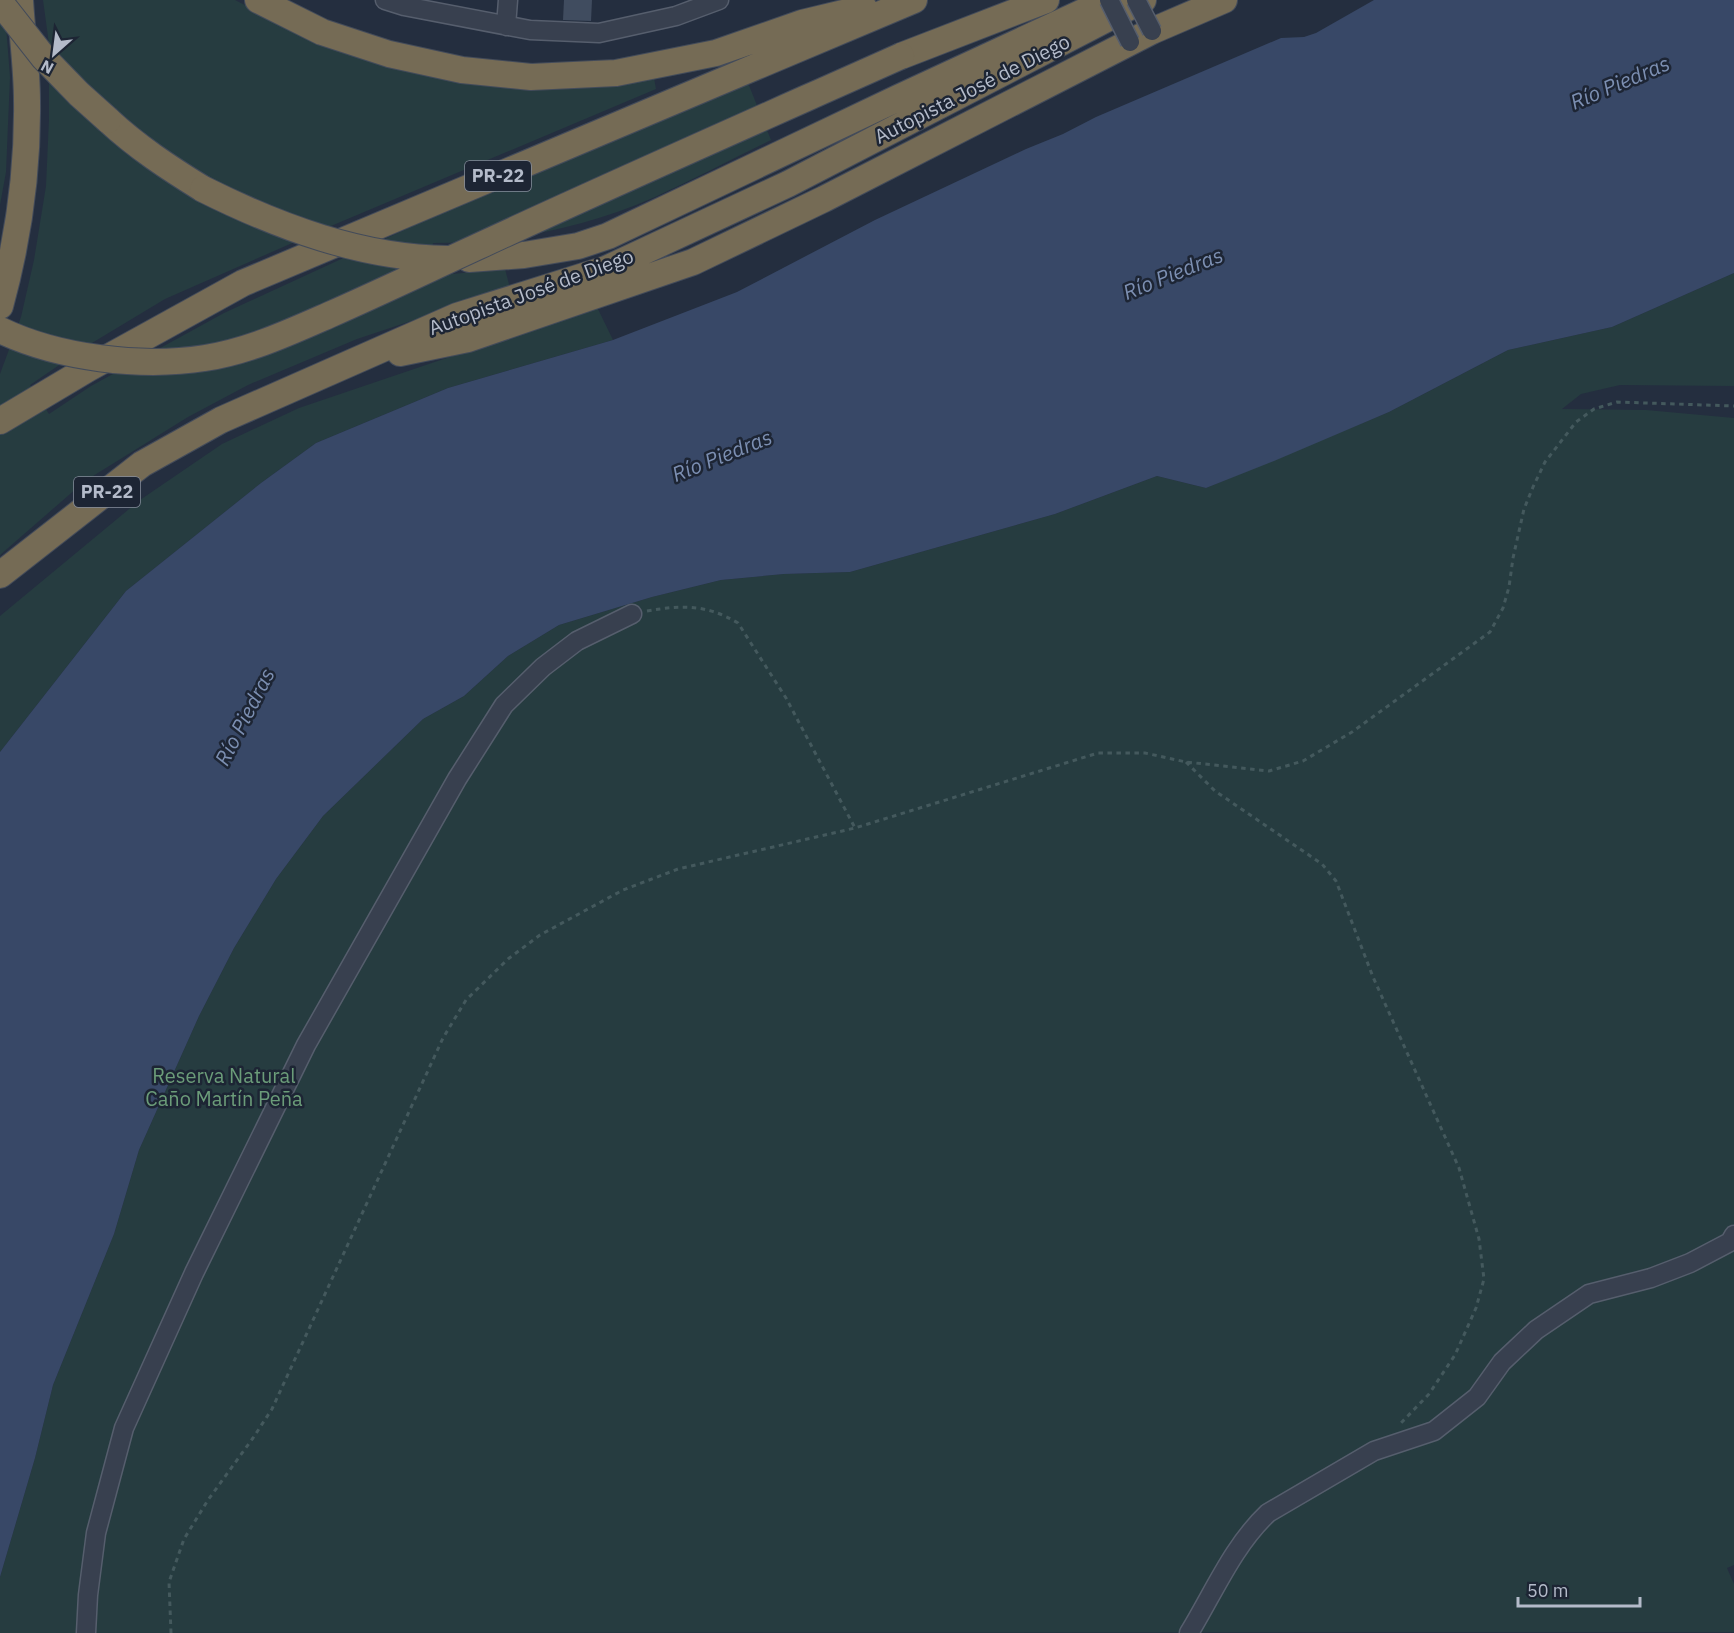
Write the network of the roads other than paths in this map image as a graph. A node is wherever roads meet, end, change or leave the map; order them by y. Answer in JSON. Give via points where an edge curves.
{"nodes":[{"id":1,"x":20,"y":0,"type":"edge"},
{"id":2,"x":258,"y":0,"type":"edge"},
{"id":3,"x":385,"y":0,"type":"edge"},
{"id":4,"x":508,"y":0,"type":"edge"},
{"id":5,"x":719,"y":0,"type":"edge"},
{"id":6,"x":893,"y":0,"type":"edge"},
{"id":7,"x":914,"y":0,"type":"edge"},
{"id":8,"x":1046,"y":0,"type":"edge"},
{"id":9,"x":1109,"y":0,"type":"edge"},
{"id":10,"x":1118,"y":0,"type":"edge"},
{"id":11,"x":1136,"y":0,"type":"edge"},
{"id":12,"x":1143,"y":0,"type":"edge"},
{"id":13,"x":1224,"y":0,"type":"edge"},
{"id":14,"x":0,"y":2,"type":"edge"},
{"id":15,"x":418,"y":4,"type":"edge"},
{"id":16,"x":462,"y":8,"type":"edge"},
{"id":17,"x":506,"y":26,"type":"junction"},
{"id":18,"x":1141,"y":36,"type":"junction"},
{"id":19,"x":0,"y":306,"type":"edge"},
{"id":20,"x":0,"y":330,"type":"edge"},
{"id":21,"x":346,"y":364,"type":"junction"},
{"id":22,"x":0,"y":421,"type":"edge"},
{"id":23,"x":0,"y":575,"type":"edge"},
{"id":24,"x":632,"y":614,"type":"road end"},
{"id":25,"x":1734,"y":1235,"type":"edge"},
{"id":26,"x":86,"y":1633,"type":"edge"},
{"id":27,"x":1189,"y":1633,"type":"edge"}],
"edges":[{"from":1,"to":19,"type":"highway","via":[[27,99],[26,155],[21,214]]},
{"from":2,"to":6,"type":"highway","via":[[322,32],[389,54],[462,70],[531,77],[615,73],[716,53],[802,23]]},
{"from":3,"to":15,"type":"street"},
{"from":4,"to":17,"type":"street"},
{"from":5,"to":17,"type":"street","via":[[676,16],[600,33]]},
{"from":7,"to":22,"type":"highway","number":"PR-22","via":[[243,283]]},
{"from":8,"to":20,"type":"highway","bridge":true,"via":[[902,56],[352,305],[246,349],[171,361],[117,359],[68,354]]},
{"from":9,"to":18,"type":"street","bridge":true},
{"from":10,"to":14,"type":"highway","bridge":true,"via":[[1083,12],[608,236],[578,246],[524,255],[469,259],[411,257],[316,236],[275,223],[203,189],[162,164],[79,94],[44,58]]},
{"from":11,"to":18,"type":"street","bridge":true},
{"from":12,"to":21,"type":"highway","name":"Autopista José de Diego","number":"PR-22","via":[[788,184],[606,269],[457,316]]},
{"from":13,"to":18,"type":"highway"},
{"from":15,"to":16,"type":"street"},
{"from":16,"to":17,"type":"street"},
{"from":18,"to":21,"type":"highway","via":[[703,258],[468,339]]},
{"from":21,"to":23,"type":"highway","name":"Autopista José de Diego","number":"PR-22","via":[[221,420],[142,464]]},
{"from":24,"to":26,"type":"street","via":[[577,641],[504,705],[457,779],[306,1045],[124,1428],[96,1533]]},
{"from":25,"to":27,"type":"street","via":[[1730,1242],[1690,1263],[1589,1294],[1536,1330],[1502,1362],[1477,1397],[1434,1431],[1374,1450],[1268,1514],[1254,1526],[1224,1571]]}]}
